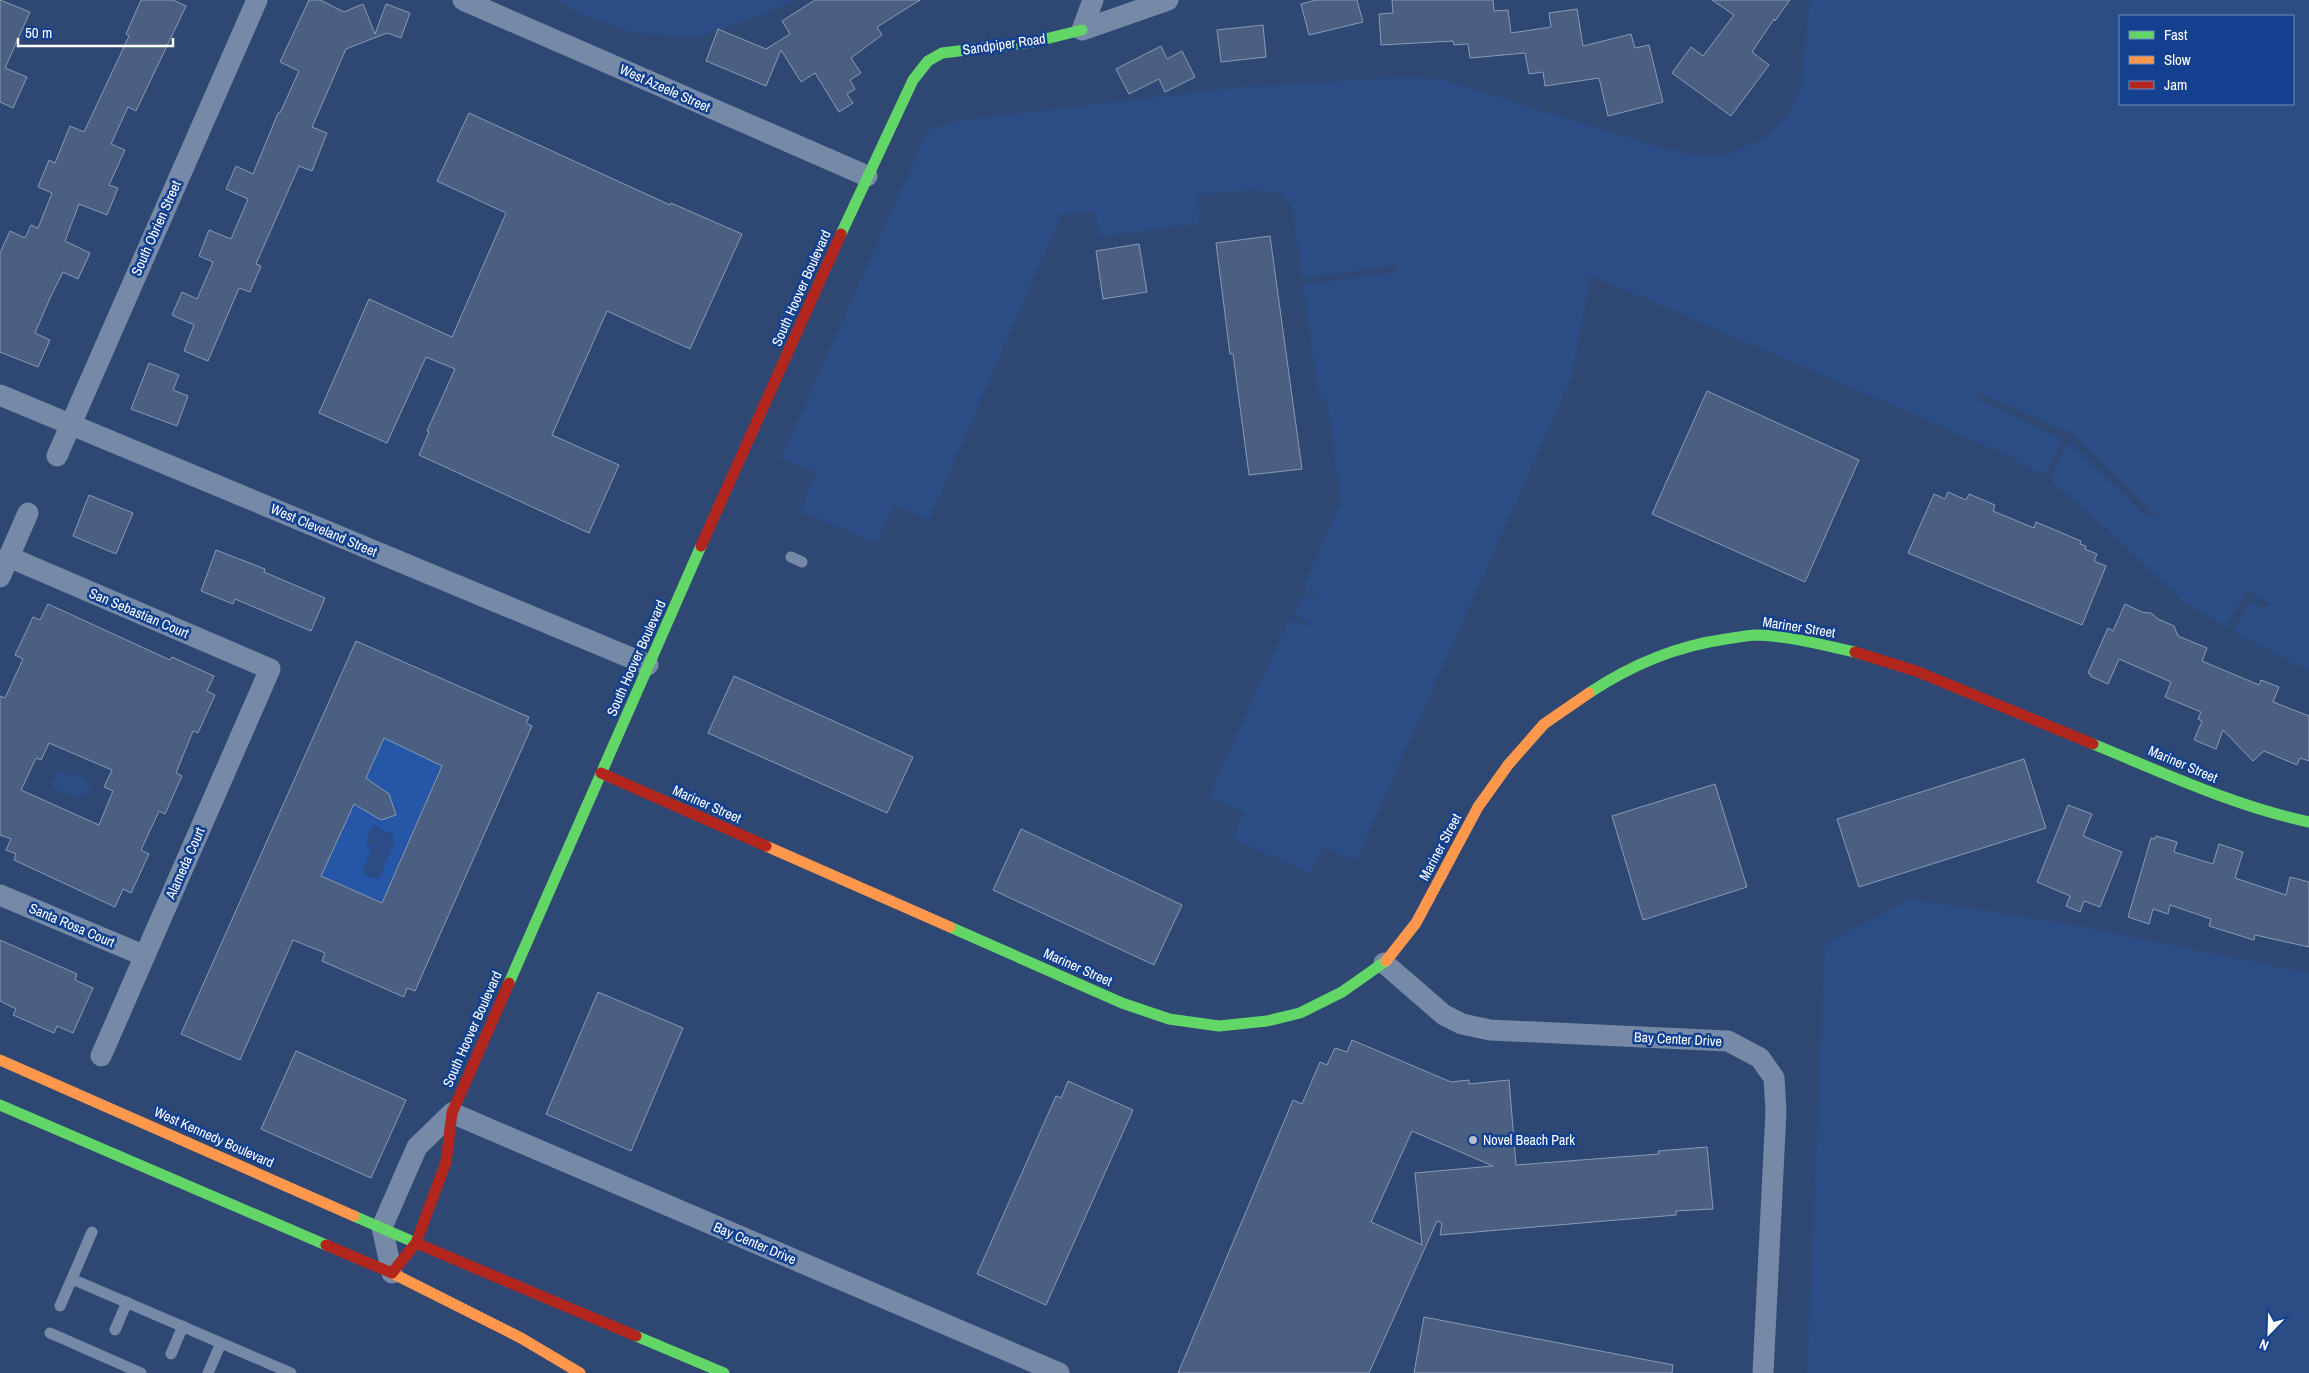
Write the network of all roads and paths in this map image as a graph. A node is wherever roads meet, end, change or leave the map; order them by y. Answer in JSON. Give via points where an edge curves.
{"nodes":[{"id":1,"x":257,"y":0,"type":"edge"},
{"id":2,"x":463,"y":0,"type":"edge"},
{"id":3,"x":1093,"y":0,"type":"edge"},
{"id":4,"x":1168,"y":0,"type":"edge"},
{"id":5,"x":1082,"y":30,"type":"junction"},
{"id":6,"x":928,"y":61,"type":"joint"},
{"id":7,"x":867,"y":176,"type":"junction"},
{"id":8,"x":0,"y":395,"type":"edge"},
{"id":9,"x":70,"y":425,"type":"junction"},
{"id":10,"x":57,"y":456,"type":"dead end"},
{"id":11,"x":28,"y":513,"type":"dead end"},
{"id":12,"x":9,"y":557,"type":"junction"},
{"id":13,"x":0,"y":577,"type":"edge"},
{"id":14,"x":648,"y":665,"type":"junction"},
{"id":15,"x":270,"y":669,"type":"joint"},
{"id":16,"x":601,"y":774,"type":"junction"},
{"id":17,"x":2309,"y":822,"type":"edge"},
{"id":18,"x":0,"y":895,"type":"edge"},
{"id":19,"x":145,"y":956,"type":"junction"},
{"id":20,"x":1384,"y":963,"type":"junction"},
{"id":21,"x":101,"y":1056,"type":"dead end"},
{"id":22,"x":0,"y":1060,"type":"edge"},
{"id":23,"x":0,"y":1105,"type":"edge"},
{"id":24,"x":452,"y":1113,"type":"junction"},
{"id":25,"x":382,"y":1227,"type":"junction"},
{"id":26,"x":92,"y":1232,"type":"dead end"},
{"id":27,"x":416,"y":1243,"type":"junction"},
{"id":28,"x":392,"y":1273,"type":"junction"},
{"id":29,"x":72,"y":1279,"type":"junction"},
{"id":30,"x":127,"y":1302,"type":"junction"},
{"id":31,"x":60,"y":1306,"type":"dead end"},
{"id":32,"x":183,"y":1326,"type":"junction"},
{"id":33,"x":115,"y":1330,"type":"dead end"},
{"id":34,"x":50,"y":1333,"type":"dead end"},
{"id":35,"x":221,"y":1342,"type":"junction"},
{"id":36,"x":171,"y":1354,"type":"dead end"},
{"id":37,"x":140,"y":1373,"type":"edge"},
{"id":38,"x":208,"y":1373,"type":"edge"},
{"id":39,"x":291,"y":1373,"type":"edge"},
{"id":40,"x":580,"y":1373,"type":"edge"},
{"id":41,"x":724,"y":1373,"type":"edge"},
{"id":42,"x":1059,"y":1373,"type":"edge"},
{"id":43,"x":1763,"y":1373,"type":"edge"}],
"edges":[{"from":1,"to":9,"type":"street","name":"South Obrien Street"},
{"from":2,"to":7,"type":"street","name":"West Azeele Street"},
{"from":3,"to":5,"type":"street"},
{"from":4,"to":5,"type":"street","name":"Sandpiper Road"},
{"from":5,"to":6,"type":"main road","name":"Sandpiper Road","via":[[1033,42],[942,53]]},
{"from":6,"to":7,"type":"main road","name":"South Hoover Boulevard","via":[[913,80]]},
{"from":7,"to":14,"type":"main road","name":"South Hoover Boulevard"},
{"from":8,"to":9,"type":"street","name":"West Cleveland Street"},
{"from":9,"to":10,"type":"street","name":"South Obrien Street"},
{"from":9,"to":14,"type":"street","name":"West Cleveland Street"},
{"from":11,"to":12,"type":"street"},
{"from":12,"to":13,"type":"street"},
{"from":12,"to":15,"type":"street","name":"San Sebastian Court"},
{"from":14,"to":16,"type":"main road","name":"South Hoover Boulevard"},
{"from":15,"to":19,"type":"street","name":"Alameda Court"},
{"from":16,"to":20,"type":"main road","name":"Mariner Street","via":[[1122,1003],[1169,1018],[1219,1026],[1267,1021],[1300,1013],[1342,992]]},
{"from":16,"to":24,"type":"main road","name":"South Hoover Boulevard"},
{"from":17,"to":20,"type":"main road","name":"Mariner Street","via":[[2267,813],[2216,795],[1916,671],[1871,656],[1805,641],[1756,635],[1714,641],[1658,655],[1613,676],[1544,724],[1508,764],[1478,807],[1416,923]]},
{"from":18,"to":19,"type":"street","name":"Santa Rosa Court"},
{"from":19,"to":21,"type":"street","name":"Alameda Court"},
{"from":20,"to":43,"type":"street","name":"Bay Center Drive","via":[[1444,1015],[1462,1024],[1490,1030],[1728,1041],[1760,1058],[1774,1078],[1776,1111]]},
{"from":22,"to":25,"type":"main road","name":"West Kennedy Boulevard"},
{"from":23,"to":28,"type":"main road"},
{"from":24,"to":25,"type":"street","via":[[417,1147]]},
{"from":24,"to":27,"type":"main road","name":"South Hoover Boulevard","via":[[446,1162]]},
{"from":24,"to":42,"type":"street","name":"Bay Center Drive"},
{"from":25,"to":27,"type":"main road","name":"West Kennedy Boulevard"},
{"from":25,"to":28,"type":"street"},
{"from":26,"to":29,"type":"lane"},
{"from":27,"to":28,"type":"main road","name":"South Hoover Boulevard"},
{"from":27,"to":41,"type":"main road","name":"West Kennedy Boulevard"},
{"from":28,"to":40,"type":"main road","via":[[486,1319]]},
{"from":29,"to":30,"type":"lane"},
{"from":29,"to":31,"type":"lane"},
{"from":30,"to":32,"type":"lane"},
{"from":30,"to":33,"type":"lane"},
{"from":32,"to":35,"type":"lane"},
{"from":32,"to":36,"type":"lane"},
{"from":34,"to":37,"type":"lane"},
{"from":35,"to":38,"type":"lane"},
{"from":35,"to":39,"type":"lane"}]}
